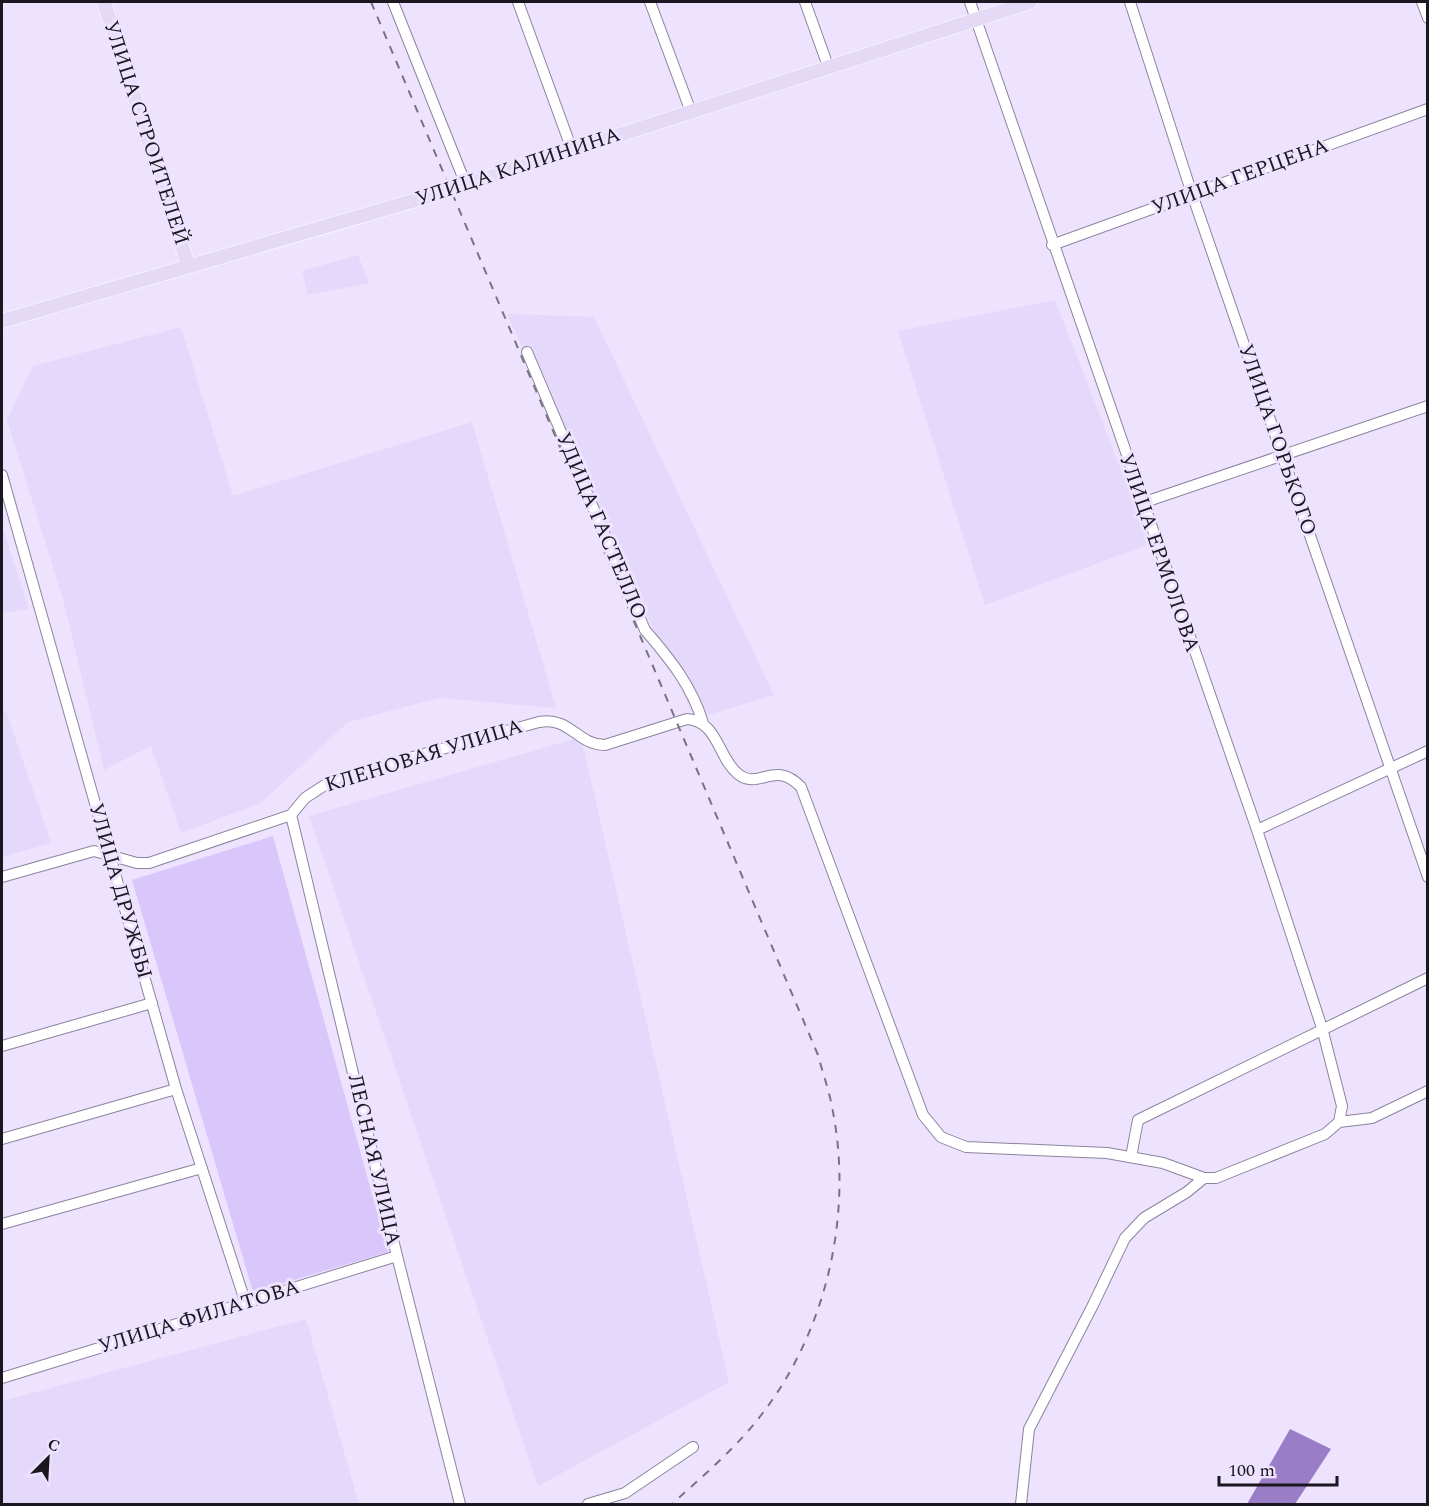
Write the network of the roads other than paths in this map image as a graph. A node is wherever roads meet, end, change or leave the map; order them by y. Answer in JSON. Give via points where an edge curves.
{"nodes":[{"id":1,"x":104,"y":2,"type":"edge"},
{"id":2,"x":393,"y":2,"type":"edge"},
{"id":3,"x":518,"y":2,"type":"edge"},
{"id":4,"x":650,"y":2,"type":"edge"},
{"id":5,"x":805,"y":2,"type":"edge"},
{"id":6,"x":970,"y":2,"type":"edge"},
{"id":7,"x":1030,"y":2,"type":"edge"},
{"id":8,"x":1130,"y":2,"type":"edge"},
{"id":9,"x":1422,"y":2,"type":"edge"},
{"id":10,"x":976,"y":18,"type":"junction"},
{"id":11,"x":1428,"y":18,"type":"edge"},
{"id":12,"x":828,"y":66,"type":"junction"},
{"id":13,"x":1428,"y":109,"type":"edge"},
{"id":14,"x":691,"y":112,"type":"junction"},
{"id":15,"x":572,"y":150,"type":"junction"},
{"id":16,"x":466,"y":185,"type":"junction"},
{"id":17,"x":1192,"y":194,"type":"junction"},
{"id":18,"x":1052,"y":244,"type":"junction"},
{"id":19,"x":188,"y":265,"type":"junction"},
{"id":20,"x":2,"y":321,"type":"edge"},
{"id":21,"x":527,"y":352,"type":"dead end"},
{"id":22,"x":1428,"y":406,"type":"edge"},
{"id":23,"x":1281,"y":456,"type":"junction"},
{"id":24,"x":2,"y":475,"type":"edge"},
{"id":25,"x":1142,"y":503,"type":"junction"},
{"id":26,"x":703,"y":723,"type":"junction"},
{"id":27,"x":1428,"y":751,"type":"edge"},
{"id":28,"x":1389,"y":769,"type":"junction"},
{"id":29,"x":291,"y":815,"type":"junction"},
{"id":30,"x":1257,"y":830,"type":"junction"},
{"id":31,"x":109,"y":853,"type":"junction"},
{"id":32,"x":2,"y":877,"type":"edge"},
{"id":33,"x":1428,"y":877,"type":"edge"},
{"id":34,"x":1428,"y":978,"type":"edge"},
{"id":35,"x":152,"y":1003,"type":"junction"},
{"id":36,"x":1322,"y":1028,"type":"junction"},
{"id":37,"x":2,"y":1046,"type":"edge"},
{"id":38,"x":176,"y":1089,"type":"junction"},
{"id":39,"x":1428,"y":1090,"type":"edge"},
{"id":40,"x":1339,"y":1122,"type":"junction"},
{"id":41,"x":2,"y":1138,"type":"edge"},
{"id":42,"x":1131,"y":1157,"type":"junction"},
{"id":43,"x":202,"y":1168,"type":"junction"},
{"id":44,"x":1204,"y":1178,"type":"junction"},
{"id":45,"x":2,"y":1224,"type":"edge"},
{"id":46,"x":397,"y":1256,"type":"junction"},
{"id":47,"x":246,"y":1304,"type":"junction"},
{"id":48,"x":2,"y":1378,"type":"edge"},
{"id":49,"x":693,"y":1447,"type":"dead end"},
{"id":50,"x":460,"y":1504,"type":"edge"},
{"id":51,"x":588,"y":1504,"type":"edge"},
{"id":52,"x":1021,"y":1504,"type":"edge"}],
"edges":[{"from":1,"to":19,"type":"main road","name":"УЛИЦА СТРОИТЕЛЕЙ"},
{"from":2,"to":16,"type":"street"},
{"from":3,"to":15,"type":"street"},
{"from":4,"to":14,"type":"street"},
{"from":5,"to":12,"type":"street"},
{"from":6,"to":10,"type":"street","name":"УЛИЦА ЕРМОЛОВА"},
{"from":7,"to":10,"type":"main road","name":"УЛИЦА КАЛИНИНА"},
{"from":8,"to":17,"type":"street","name":"УЛИЦА ГОРЬКОГО"},
{"from":9,"to":11,"type":"street"},
{"from":10,"to":12,"type":"main road","name":"УЛИЦА КАЛИНИНА"},
{"from":10,"to":18,"type":"street","name":"УЛИЦА ЕРМОЛОВА"},
{"from":12,"to":14,"type":"main road","name":"УЛИЦА КАЛИНИНА"},
{"from":13,"to":17,"type":"street","name":"УЛИЦА ГЕРЦЕНА"},
{"from":14,"to":15,"type":"main road","name":"УЛИЦА КАЛИНИНА"},
{"from":15,"to":16,"type":"main road","name":"УЛИЦА КАЛИНИНА"},
{"from":16,"to":19,"type":"main road","name":"УЛИЦА КАЛИНИНА"},
{"from":17,"to":18,"type":"street","name":"УЛИЦА ГЕРЦЕНА"},
{"from":17,"to":23,"type":"street","name":"УЛИЦА ГОРЬКОГО"},
{"from":18,"to":25,"type":"street","name":"УЛИЦА ЕРМОЛОВА"},
{"from":19,"to":20,"type":"main road","name":"УЛИЦА КАЛИНИНА"},
{"from":21,"to":26,"type":"street","name":"УДИЦА ГАСТЕЛЛО","via":[[645,630],[673,662],[696,701]]},
{"from":22,"to":23,"type":"street"},
{"from":23,"to":25,"type":"street"},
{"from":23,"to":28,"type":"street","name":"УЛИЦА ГОРЬКОГО"},
{"from":24,"to":31,"type":"street","name":"УЛИЦА ДРУЖБЫ"},
{"from":25,"to":30,"type":"street","name":"УЛИЦА ЕРМОЛОВА"},
{"from":26,"to":29,"type":"street","name":"КЛЕНОВАЯ УЛИЦА","via":[[687,719],[605,745],[593,745],[561,722],[539,722],[334,779],[305,798]]},
{"from":26,"to":42,"type":"street","name":"УДИЦА ГАСТЕЛЛО","via":[[740,776],[752,780],[783,775],[801,787],[923,1115],[941,1137],[966,1147]]},
{"from":27,"to":28,"type":"street"},
{"from":28,"to":30,"type":"street"},
{"from":28,"to":33,"type":"street","name":"УЛИЦА ГОРЬКОГО"},
{"from":29,"to":31,"type":"street","name":"КЛЕНОВАЯ УЛИЦА","via":[[149,863],[124,860]]},
{"from":29,"to":46,"type":"street","name":"ЛЕСНАЯ УЛИЦА"},
{"from":30,"to":36,"type":"street","name":"УЛИЦА ЕРМОЛОВА"},
{"from":31,"to":32,"type":"street","via":[[93,851]]},
{"from":31,"to":35,"type":"street","name":"УЛИЦА ДРУЖБЫ"},
{"from":34,"to":36,"type":"street"},
{"from":35,"to":37,"type":"street"},
{"from":35,"to":38,"type":"street","name":"УЛИЦА ДРУЖБЫ"},
{"from":36,"to":40,"type":"street","name":"УЛИЦА ЕРМОЛОВА","via":[[1342,1106]]},
{"from":36,"to":42,"type":"street","via":[[1138,1120]]},
{"from":38,"to":41,"type":"street"},
{"from":38,"to":43,"type":"street","name":"УЛИЦА ДРУЖБЫ"},
{"from":39,"to":40,"type":"street","via":[[1372,1118]]},
{"from":40,"to":44,"type":"street","via":[[1325,1134],[1216,1178]]},
{"from":42,"to":44,"type":"street","via":[[1163,1163]]},
{"from":43,"to":45,"type":"street"},
{"from":43,"to":47,"type":"street","name":"УЛИЦА ДРУЖБЫ"},
{"from":44,"to":52,"type":"street","via":[[1144,1218],[1125,1238],[1029,1429]]},
{"from":46,"to":47,"type":"street","name":"УЛИЦА ФИЛАТОВА"},
{"from":46,"to":50,"type":"street","name":"ЛЕСНАЯ УЛИЦА"},
{"from":47,"to":48,"type":"street","name":"УЛИЦА ФИЛАТОВА"},
{"from":49,"to":51,"type":"street","via":[[625,1493]]}]}
